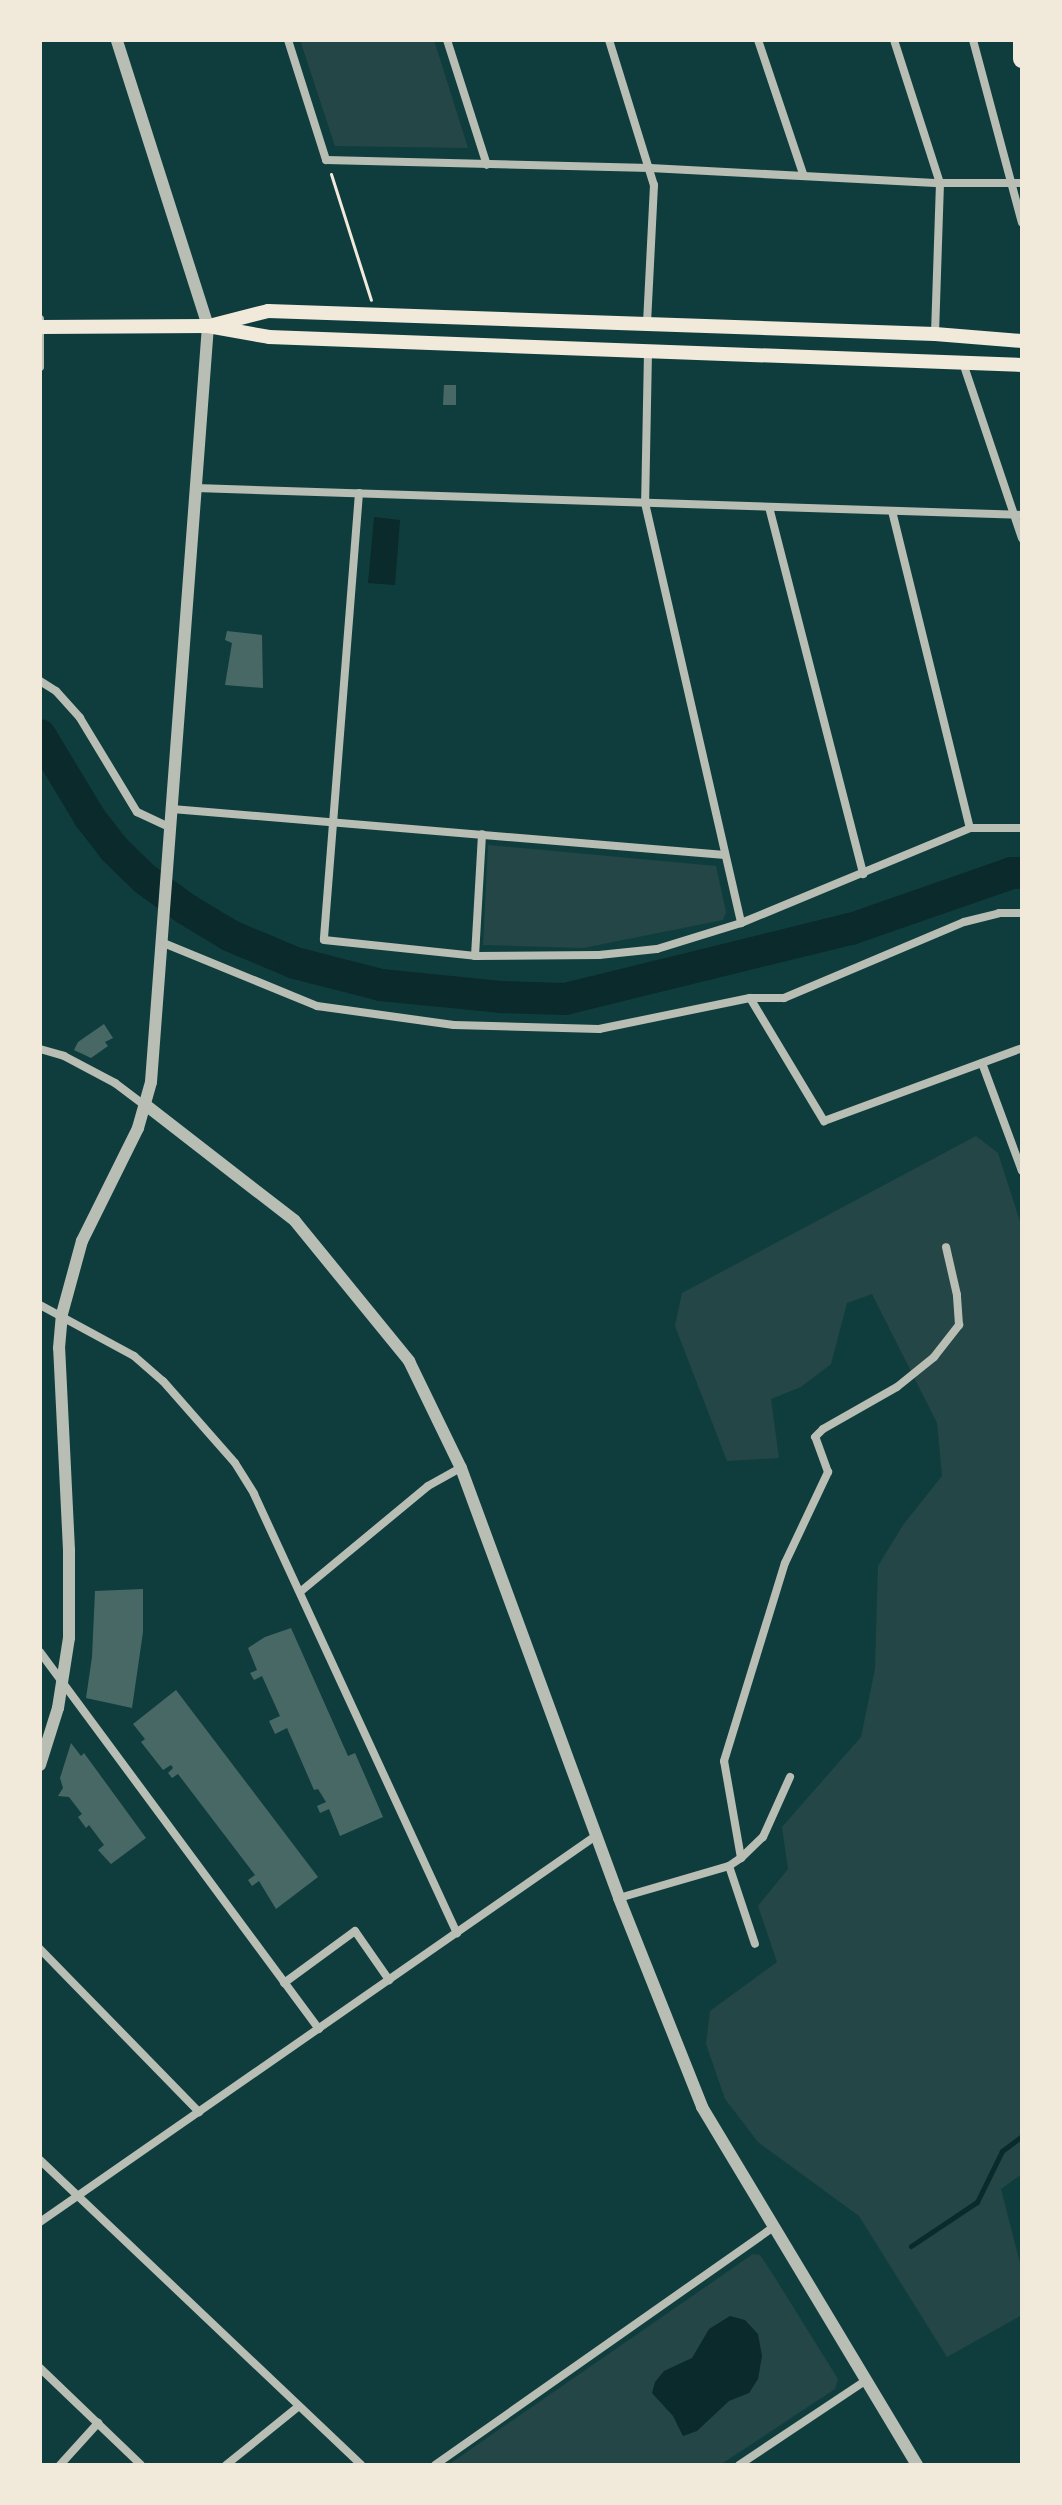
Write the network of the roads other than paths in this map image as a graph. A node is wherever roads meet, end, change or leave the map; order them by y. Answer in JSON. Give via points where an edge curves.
{"nodes":[{"id":1,"x":117,"y":40,"type":"edge"},
{"id":2,"x":288,"y":40,"type":"edge"},
{"id":3,"x":447,"y":40,"type":"edge"},
{"id":4,"x":609,"y":40,"type":"edge"},
{"id":5,"x":758,"y":40,"type":"edge"},
{"id":6,"x":894,"y":40,"type":"edge"},
{"id":7,"x":973,"y":40,"type":"edge"},
{"id":8,"x":1022,"y":40,"type":"edge"},
{"id":9,"x":1022,"y":59,"type":"edge"},
{"id":10,"x":487,"y":165,"type":"junction"},
{"id":11,"x":650,"y":168,"type":"junction"},
{"id":12,"x":803,"y":174,"type":"junction"},
{"id":13,"x":940,"y":183,"type":"junction"},
{"id":14,"x":1022,"y":183,"type":"edge"},
{"id":15,"x":1011,"y":184,"type":"junction"},
{"id":16,"x":1022,"y":223,"type":"edge"},
{"id":17,"x":41,"y":324,"type":"edge"},
{"id":18,"x":647,"y":325,"type":"junction"},
{"id":19,"x":208,"y":326,"type":"junction"},
{"id":20,"x":935,"y":334,"type":"junction"},
{"id":21,"x":1022,"y":341,"type":"edge"},
{"id":22,"x":648,"y":352,"type":"junction"},
{"id":23,"x":963,"y":363,"type":"junction"},
{"id":24,"x":1022,"y":365,"type":"edge"},
{"id":25,"x":40,"y":367,"type":"edge"},
{"id":26,"x":196,"y":488,"type":"junction"},
{"id":27,"x":359,"y":493,"type":"junction"},
{"id":28,"x":645,"y":503,"type":"junction"},
{"id":29,"x":769,"y":507,"type":"junction"},
{"id":30,"x":892,"y":511,"type":"junction"},
{"id":31,"x":1018,"y":515,"type":"edge"},
{"id":32,"x":1022,"y":538,"type":"edge"},
{"id":33,"x":40,"y":681,"type":"edge"},
{"id":34,"x":172,"y":809,"type":"junction"},
{"id":35,"x":333,"y":820,"type":"junction"},
{"id":36,"x":171,"y":828,"type":"junction"},
{"id":37,"x":970,"y":828,"type":"junction"},
{"id":38,"x":1022,"y":828,"type":"edge"},
{"id":39,"x":482,"y":834,"type":"junction"},
{"id":40,"x":725,"y":855,"type":"junction"},
{"id":41,"x":863,"y":874,"type":"junction"},
{"id":42,"x":1022,"y":913,"type":"edge"},
{"id":43,"x":741,"y":923,"type":"junction"},
{"id":44,"x":162,"y":939,"type":"junction"},
{"id":45,"x":475,"y":956,"type":"junction"},
{"id":46,"x":750,"y":998,"type":"junction"},
{"id":47,"x":1022,"y":1048,"type":"edge"},
{"id":48,"x":40,"y":1049,"type":"edge"},
{"id":49,"x":982,"y":1063,"type":"junction"},
{"id":50,"x":147,"y":1106,"type":"junction"},
{"id":51,"x":1022,"y":1171,"type":"edge"},
{"id":52,"x":946,"y":1247,"type":"dead end"},
{"id":53,"x":40,"y":1305,"type":"edge"},
{"id":54,"x":62,"y":1314,"type":"junction"},
{"id":55,"x":461,"y":1468,"type":"junction"},
{"id":56,"x":300,"y":1592,"type":"junction"},
{"id":57,"x":40,"y":1652,"type":"edge"},
{"id":58,"x":60,"y":1679,"type":"junction"},
{"id":59,"x":40,"y":1765,"type":"edge"},
{"id":60,"x":790,"y":1777,"type":"dead end"},
{"id":61,"x":597,"y":1835,"type":"junction"},
{"id":62,"x":741,"y":1858,"type":"junction"},
{"id":63,"x":729,"y":1866,"type":"junction"},
{"id":64,"x":619,"y":1898,"type":"junction"},
{"id":65,"x":457,"y":1933,"type":"junction"},
{"id":66,"x":755,"y":1944,"type":"dead end"},
{"id":67,"x":40,"y":1949,"type":"edge"},
{"id":68,"x":389,"y":1980,"type":"junction"},
{"id":69,"x":284,"y":1983,"type":"junction"},
{"id":70,"x":319,"y":2029,"type":"junction"},
{"id":71,"x":199,"y":2112,"type":"junction"},
{"id":72,"x":40,"y":2160,"type":"edge"},
{"id":73,"x":78,"y":2195,"type":"junction"},
{"id":74,"x":40,"y":2222,"type":"edge"},
{"id":75,"x":772,"y":2228,"type":"junction"},
{"id":76,"x":40,"y":2368,"type":"edge"},
{"id":77,"x":865,"y":2381,"type":"junction"},
{"id":78,"x":298,"y":2407,"type":"junction"},
{"id":79,"x":98,"y":2423,"type":"junction"},
{"id":80,"x":60,"y":2465,"type":"edge"},
{"id":81,"x":141,"y":2465,"type":"edge"},
{"id":82,"x":226,"y":2465,"type":"edge"},
{"id":83,"x":361,"y":2465,"type":"edge"},
{"id":84,"x":435,"y":2465,"type":"edge"},
{"id":85,"x":739,"y":2465,"type":"edge"},
{"id":86,"x":917,"y":2465,"type":"edge"}],
"edges":[{"from":1,"to":19,"type":"street"},
{"from":2,"to":10,"type":"street","via":[[326,160]]},
{"from":3,"to":10,"type":"street"},
{"from":4,"to":11,"type":"street"},
{"from":5,"to":12,"type":"street"},
{"from":6,"to":13,"type":"street"},
{"from":7,"to":15,"type":"street"},
{"from":8,"to":9,"type":"highway"},
{"from":10,"to":11,"type":"street"},
{"from":11,"to":12,"type":"street"},
{"from":11,"to":18,"type":"street","via":[[654,185]]},
{"from":12,"to":13,"type":"street"},
{"from":13,"to":15,"type":"street"},
{"from":13,"to":20,"type":"street"},
{"from":14,"to":15,"type":"street"},
{"from":15,"to":16,"type":"street"},
{"from":17,"to":19,"type":"main road"},
{"from":17,"to":25,"type":"street"},
{"from":18,"to":19,"type":"main road","via":[[268,311]]},
{"from":18,"to":20,"type":"main road"},
{"from":19,"to":22,"type":"main road","via":[[269,337]]},
{"from":19,"to":26,"type":"street"},
{"from":20,"to":21,"type":"main road"},
{"from":22,"to":23,"type":"main road"},
{"from":22,"to":28,"type":"street"},
{"from":23,"to":24,"type":"main road"},
{"from":23,"to":31,"type":"street"},
{"from":26,"to":27,"type":"street"},
{"from":26,"to":34,"type":"street"},
{"from":27,"to":28,"type":"street"},
{"from":27,"to":35,"type":"street"},
{"from":28,"to":29,"type":"street"},
{"from":28,"to":40,"type":"street"},
{"from":29,"to":30,"type":"street"},
{"from":29,"to":41,"type":"street"},
{"from":30,"to":31,"type":"street"},
{"from":30,"to":37,"type":"street"},
{"from":31,"to":32,"type":"street"},
{"from":33,"to":36,"type":"street","via":[[80,718],[137,812]]},
{"from":34,"to":35,"type":"street"},
{"from":34,"to":36,"type":"street"},
{"from":35,"to":39,"type":"street"},
{"from":35,"to":45,"type":"street","via":[[324,940]]},
{"from":36,"to":44,"type":"street"},
{"from":37,"to":38,"type":"street"},
{"from":37,"to":41,"type":"street"},
{"from":39,"to":40,"type":"street"},
{"from":39,"to":45,"type":"street"},
{"from":40,"to":43,"type":"street"},
{"from":41,"to":43,"type":"street"},
{"from":42,"to":46,"type":"street","via":[[964,922],[784,998]]},
{"from":43,"to":45,"type":"street","via":[[657,949]]},
{"from":44,"to":46,"type":"street","via":[[317,1006],[454,1025],[599,1029]]},
{"from":44,"to":50,"type":"street"},
{"from":46,"to":49,"type":"street","via":[[824,1121]]},
{"from":47,"to":49,"type":"street"},
{"from":48,"to":50,"type":"street","via":[[115,1083]]},
{"from":49,"to":51,"type":"street"},
{"from":50,"to":54,"type":"street","via":[[82,1241]]},
{"from":50,"to":55,"type":"street","via":[[295,1221],[409,1361]]},
{"from":52,"to":62,"type":"street","via":[[959,1325],[934,1357],[897,1387],[815,1437],[828,1472],[785,1563],[724,1761]]},
{"from":53,"to":54,"type":"street"},
{"from":54,"to":56,"type":"street","via":[[134,1356],[210,1432],[254,1494]]},
{"from":54,"to":58,"type":"street","via":[[59,1370],[70,1596],[69,1638]]},
{"from":55,"to":56,"type":"street","via":[[428,1486]]},
{"from":55,"to":61,"type":"street"},
{"from":56,"to":65,"type":"street"},
{"from":57,"to":58,"type":"street"},
{"from":58,"to":59,"type":"street","via":[[58,1708]]},
{"from":58,"to":69,"type":"street"},
{"from":60,"to":62,"type":"street","via":[[763,1837]]},
{"from":61,"to":64,"type":"street"},
{"from":61,"to":65,"type":"street"},
{"from":62,"to":63,"type":"street"},
{"from":63,"to":64,"type":"street"},
{"from":63,"to":66,"type":"street"},
{"from":64,"to":75,"type":"street","via":[[702,2107]]},
{"from":65,"to":68,"type":"street"},
{"from":67,"to":71,"type":"street"},
{"from":68,"to":69,"type":"street","via":[[355,1931]]},
{"from":68,"to":70,"type":"street"},
{"from":69,"to":70,"type":"street"},
{"from":70,"to":71,"type":"street"},
{"from":71,"to":73,"type":"street"},
{"from":72,"to":73,"type":"street"},
{"from":73,"to":74,"type":"street"},
{"from":73,"to":78,"type":"street"},
{"from":75,"to":77,"type":"street"},
{"from":75,"to":84,"type":"street"},
{"from":76,"to":79,"type":"street"},
{"from":77,"to":85,"type":"street"},
{"from":77,"to":86,"type":"street"},
{"from":78,"to":82,"type":"street"},
{"from":78,"to":83,"type":"street"},
{"from":79,"to":80,"type":"street"},
{"from":79,"to":81,"type":"street"}]}
